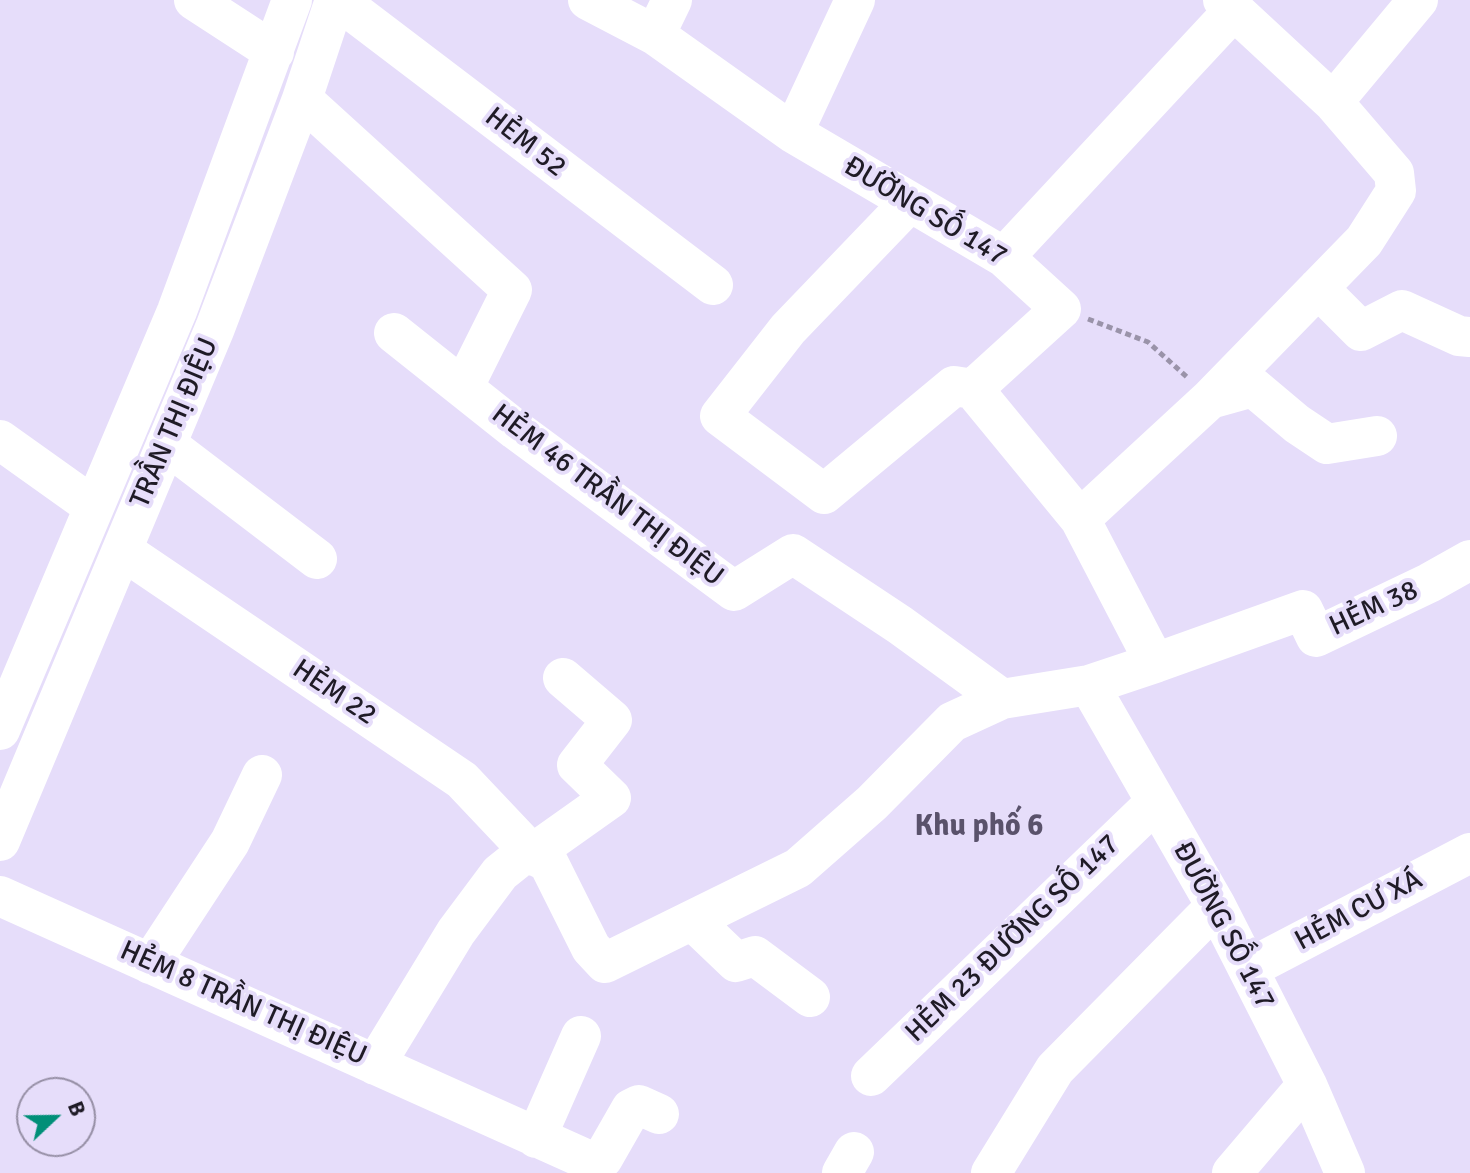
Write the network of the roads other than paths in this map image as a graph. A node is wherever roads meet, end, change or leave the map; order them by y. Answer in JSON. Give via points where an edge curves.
{"nodes":[{"id":1,"x":194,"y":0,"type":"edge"},
{"id":2,"x":292,"y":0,"type":"edge"},
{"id":3,"x":336,"y":0,"type":"edge"},
{"id":4,"x":588,"y":0,"type":"edge"},
{"id":5,"x":855,"y":0,"type":"edge"},
{"id":6,"x":1418,"y":0,"type":"edge"},
{"id":7,"x":1228,"y":5,"type":"edge"},
{"id":8,"x":664,"y":17,"type":"edge"},
{"id":9,"x":274,"y":52,"type":"junction"},
{"id":10,"x":302,"y":99,"type":"junction"},
{"id":11,"x":1333,"y":102,"type":"junction"},
{"id":12,"x":793,"y":133,"type":"junction"},
{"id":13,"x":910,"y":202,"type":"junction"},
{"id":14,"x":1004,"y":257,"type":"junction"},
{"id":15,"x":713,"y":285,"type":"dead end"},
{"id":16,"x":1318,"y":288,"type":"junction"},
{"id":17,"x":177,"y":311,"type":"junction"},
{"id":18,"x":215,"y":328,"type":"junction"},
{"id":19,"x":394,"y":333,"type":"dead end"},
{"id":20,"x":1470,"y":337,"type":"edge"},
{"id":21,"x":463,"y":388,"type":"junction"},
{"id":22,"x":973,"y":389,"type":"junction"},
{"id":23,"x":1210,"y":399,"type":"junction"},
{"id":24,"x":1377,"y":436,"type":"dead end"},
{"id":25,"x":0,"y":440,"type":"edge"},
{"id":26,"x":166,"y":444,"type":"junction"},
{"id":27,"x":94,"y":507,"type":"junction"},
{"id":28,"x":1080,"y":519,"type":"junction"},
{"id":29,"x":122,"y":550,"type":"junction"},
{"id":30,"x":317,"y":559,"type":"dead end"},
{"id":31,"x":1470,"y":560,"type":"edge"},
{"id":32,"x":1155,"y":663,"type":"junction"},
{"id":33,"x":563,"y":678,"type":"dead end"},
{"id":34,"x":1089,"y":685,"type":"junction"},
{"id":35,"x":1002,"y":699,"type":"junction"},
{"id":36,"x":0,"y":730,"type":"edge"},
{"id":37,"x":262,"y":775,"type":"dead end"},
{"id":38,"x":1156,"y":802,"type":"junction"},
{"id":39,"x":0,"y":841,"type":"edge"},
{"id":40,"x":1470,"y":853,"type":"edge"},
{"id":41,"x":532,"y":854,"type":"junction"},
{"id":42,"x":0,"y":896,"type":"edge"},
{"id":43,"x":1216,"y":906,"type":"junction"},
{"id":44,"x":692,"y":920,"type":"junction"},
{"id":45,"x":150,"y":964,"type":"junction"},
{"id":46,"x":1248,"y":969,"type":"junction"},
{"id":47,"x":810,"y":997,"type":"dead end"},
{"id":48,"x":581,"y":1036,"type":"dead end"},
{"id":49,"x":375,"y":1065,"type":"junction"},
{"id":50,"x":871,"y":1076,"type":"dead end"},
{"id":51,"x":1307,"y":1085,"type":"junction"},
{"id":52,"x":659,"y":1114,"type":"dead end"},
{"id":53,"x":536,"y":1138,"type":"junction"},
{"id":54,"x":991,"y":1173,"type":"edge"},
{"id":55,"x":1232,"y":1173,"type":"edge"},
{"id":56,"x":1345,"y":1173,"type":"edge"}],
"edges":[{"from":1,"to":9,"type":"street"},
{"from":2,"to":9,"type":"street","name":"TRẦN THỊ ĐIỆU"},
{"from":3,"to":10,"type":"street","name":"TRẦN THỊ ĐIỆU"},
{"from":3,"to":15,"type":"street","name":"HẺM 52"},
{"from":4,"to":8,"type":"street","name":"ĐƯỜNG SỐ 147"},
{"from":5,"to":12,"type":"street"},
{"from":6,"to":11,"type":"street"},
{"from":7,"to":11,"type":"street"},
{"from":7,"to":14,"type":"street"},
{"from":8,"to":12,"type":"street","name":"ĐƯỜNG SỐ 147"},
{"from":9,"to":17,"type":"street","name":"TRẦN THỊ ĐIỆU"},
{"from":10,"to":18,"type":"street","name":"TRẦN THỊ ĐIỆU"},
{"from":10,"to":21,"type":"street","name":"HẺM 46 TRẦN THỊ ĐIỆU","via":[[512,290]]},
{"from":11,"to":16,"type":"street","via":[[1394,173],[1396,191],[1364,241]]},
{"from":12,"to":13,"type":"street","name":"ĐƯỜNG SỐ 147"},
{"from":13,"to":14,"type":"street","name":"ĐƯỜNG SỐ 147"},
{"from":13,"to":22,"type":"street","via":[[788,329],[720,416],[824,494],[954,386]]},
{"from":14,"to":22,"type":"street","name":"ĐƯỜNG SỐ 147","via":[[1061,309]]},
{"from":16,"to":20,"type":"street","via":[[1361,331],[1402,310]]},
{"from":16,"to":23,"type":"street"},
{"from":17,"to":18,"type":"street"},
{"from":17,"to":27,"type":"street","name":"TRẦN THỊ ĐIỆU"},
{"from":18,"to":26,"type":"street","name":"TRẦN THỊ ĐIỆU"},
{"from":19,"to":21,"type":"street","name":"HẺM 46 TRẦN THỊ ĐIỆU"},
{"from":21,"to":35,"type":"street","name":"HẺM 46 TRẦN THỊ ĐIỆU","via":[[734,591],[793,554]]},
{"from":22,"to":28,"type":"street"},
{"from":23,"to":24,"type":"street","via":[[1253,387],[1327,444]]},
{"from":23,"to":28,"type":"street"},
{"from":25,"to":27,"type":"street"},
{"from":26,"to":29,"type":"street","name":"TRẦN THỊ ĐIỆU"},
{"from":26,"to":30,"type":"street"},
{"from":27,"to":36,"type":"street","name":"TRẦN THỊ ĐIỆU"},
{"from":28,"to":32,"type":"street"},
{"from":29,"to":39,"type":"street","name":"TRẦN THỊ ĐIỆU"},
{"from":29,"to":41,"type":"street","name":"HẺM 22","via":[[462,780]]},
{"from":31,"to":32,"type":"street","name":"HẺM 38","via":[[1316,637],[1303,610]]},
{"from":32,"to":34,"type":"street"},
{"from":33,"to":41,"type":"street","name":"HẺM 8 TRẦN THỊ ĐIỆU","via":[[612,720],[577,765],[611,798]]},
{"from":34,"to":35,"type":"street"},
{"from":34,"to":38,"type":"street","name":"ĐƯỜNG SỐ 147"},
{"from":35,"to":44,"type":"street","via":[[952,722],[798,868]]},
{"from":37,"to":45,"type":"street","via":[[230,842]]},
{"from":38,"to":43,"type":"street","name":"ĐƯỜNG SỐ 147"},
{"from":38,"to":50,"type":"street","name":"HẺM 23 ĐƯỜNG SỐ 147"},
{"from":40,"to":46,"type":"street","name":"HẺM CƯ XÁ"},
{"from":41,"to":44,"type":"street","name":"HẺM 22","via":[[548,862],[591,948],[605,963]]},
{"from":41,"to":49,"type":"street","name":"HẺM 8 TRẦN THỊ ĐIỆU","via":[[500,873],[465,920]]},
{"from":42,"to":45,"type":"street","name":"HẺM 8 TRẦN THỊ ĐIỆU"},
{"from":43,"to":46,"type":"street","name":"ĐƯỜNG SỐ 147"},
{"from":43,"to":54,"type":"street","via":[[1055,1069]]},
{"from":44,"to":47,"type":"street","via":[[736,962],[755,956]]},
{"from":45,"to":49,"type":"street","name":"HẺM 8 TRẦN THỊ ĐIỆU"},
{"from":46,"to":51,"type":"street","name":"ĐƯỜNG SỐ 147"},
{"from":48,"to":53,"type":"street"},
{"from":49,"to":53,"type":"street"},
{"from":51,"to":55,"type":"street"},
{"from":51,"to":56,"type":"street","name":"ĐƯỜNG SỐ 147"},
{"from":52,"to":53,"type":"street","via":[[639,1105],[631,1109],[596,1162]]}]}
